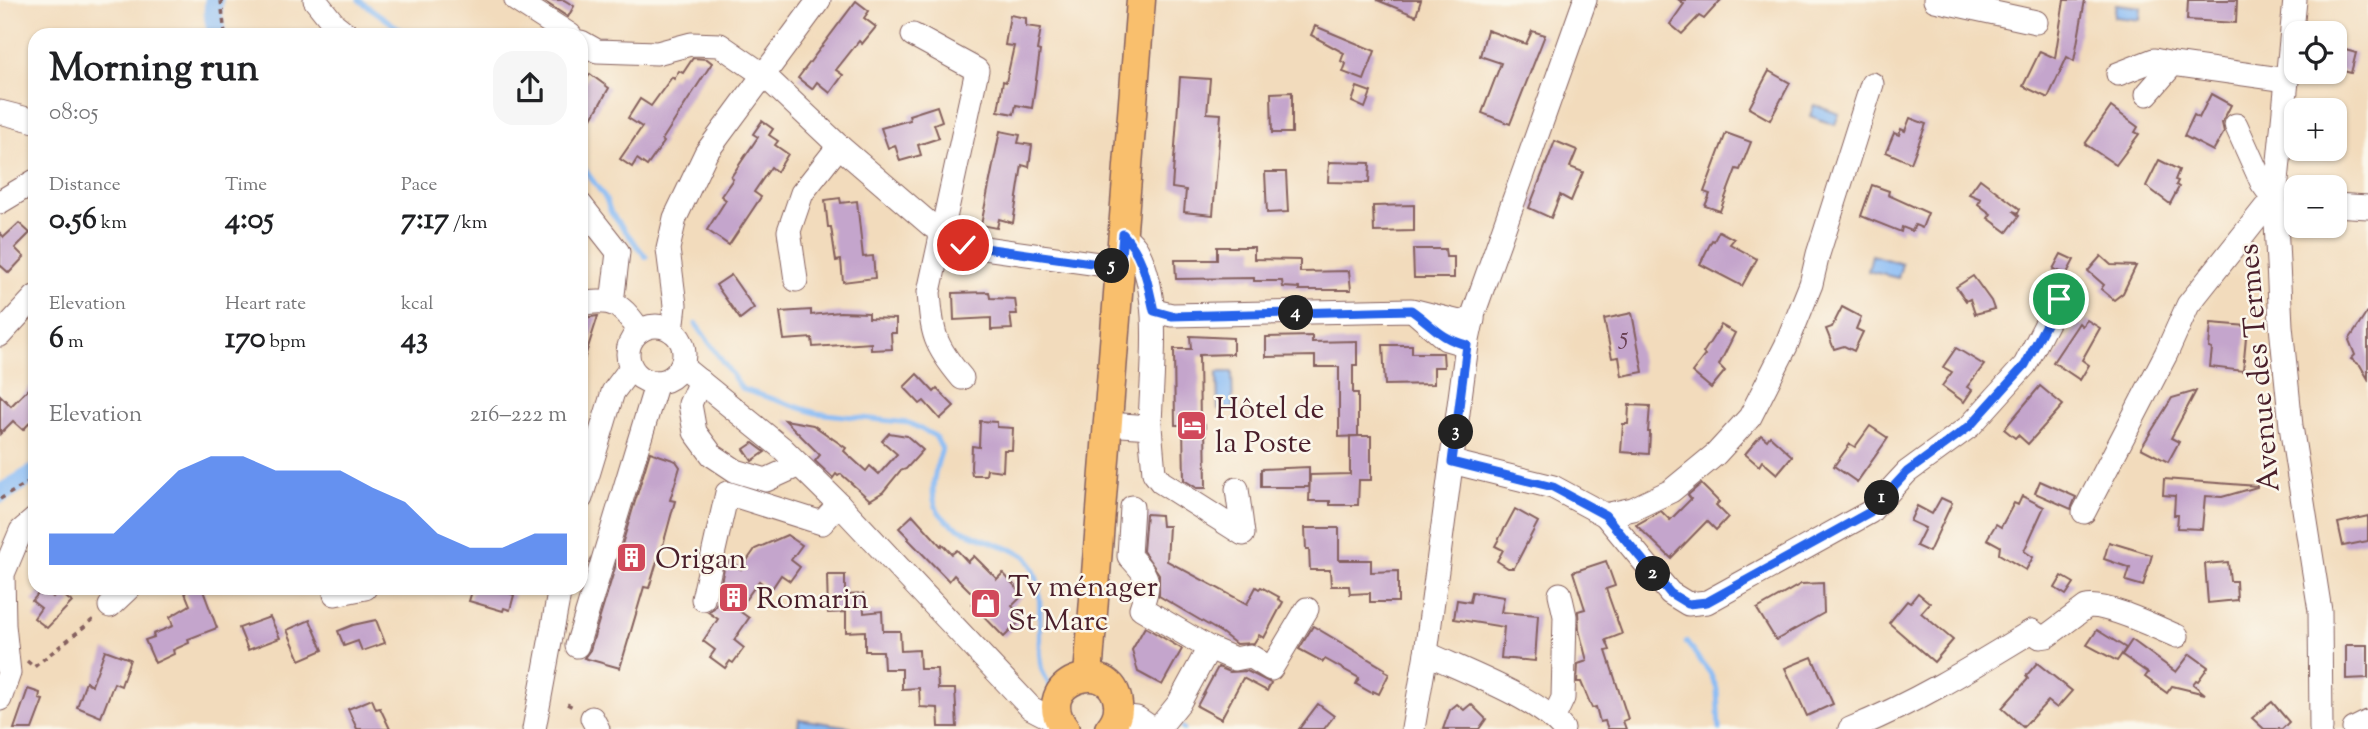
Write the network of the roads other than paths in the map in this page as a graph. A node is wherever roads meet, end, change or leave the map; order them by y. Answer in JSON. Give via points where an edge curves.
{"nodes":[{"id":1,"x":316,"y":0,"type":"edge"},
{"id":2,"x":516,"y":0,"type":"edge"},
{"id":3,"x":819,"y":0,"type":"edge"},
{"id":4,"x":1141,"y":0,"type":"edge"},
{"id":5,"x":1585,"y":0,"type":"edge"},
{"id":6,"x":1935,"y":0,"type":"edge"},
{"id":7,"x":2295,"y":0,"type":"edge"},
{"id":8,"x":2293,"y":21,"type":"edge"},
{"id":9,"x":2036,"y":22,"type":"dead end"},
{"id":10,"x":339,"y":28,"type":"edge"},
{"id":11,"x":559,"y":28,"type":"edge"},
{"id":12,"x":913,"y":35,"type":"dead end"},
{"id":13,"x":588,"y":46,"type":"edge"},
{"id":14,"x":2174,"y":64,"type":"junction"},
{"id":15,"x":2118,"y":74,"type":"dead end"},
{"id":16,"x":765,"y":76,"type":"junction"},
{"id":17,"x":2284,"y":80,"type":"edge"},
{"id":18,"x":1872,"y":84,"type":"dead end"},
{"id":19,"x":2287,"y":84,"type":"edge"},
{"id":20,"x":2147,"y":94,"type":"dead end"},
{"id":21,"x":0,"y":112,"type":"edge"},
{"id":22,"x":28,"y":119,"type":"edge"},
{"id":23,"x":2236,"y":125,"type":"dead end"},
{"id":24,"x":839,"y":146,"type":"junction"},
{"id":25,"x":2286,"y":175,"type":"edge"},
{"id":26,"x":28,"y":185,"type":"edge"},
{"id":27,"x":2284,"y":200,"type":"edge"},
{"id":28,"x":0,"y":202,"type":"edge"},
{"id":29,"x":2284,"y":202,"type":"edge"},
{"id":30,"x":2347,"y":206,"type":"edge"},
{"id":31,"x":2368,"y":207,"type":"edge"},
{"id":32,"x":588,"y":214,"type":"edge"},
{"id":33,"x":941,"y":232,"type":"junction"},
{"id":34,"x":1123,"y":234,"type":"junction"},
{"id":35,"x":2285,"y":238,"type":"edge"},
{"id":36,"x":1120,"y":267,"type":"junction"},
{"id":37,"x":796,"y":280,"type":"dead end"},
{"id":38,"x":2059,"y":299,"type":"dead end"},
{"id":39,"x":588,"y":302,"type":"edge"},
{"id":40,"x":612,"y":303,"type":"junction"},
{"id":41,"x":28,"y":304,"type":"edge"},
{"id":42,"x":1411,"y":310,"type":"junction"},
{"id":43,"x":1154,"y":311,"type":"junction"},
{"id":44,"x":1473,"y":320,"type":"junction"},
{"id":45,"x":3,"y":331,"type":"edge"},
{"id":46,"x":640,"y":331,"type":"junction"},
{"id":47,"x":672,"y":331,"type":"junction"},
{"id":48,"x":1467,"y":345,"type":"junction"},
{"id":49,"x":1113,"y":346,"type":"junction"},
{"id":50,"x":1152,"y":354,"type":"junction"},
{"id":51,"x":681,"y":366,"type":"junction"},
{"id":52,"x":631,"y":368,"type":"junction"},
{"id":53,"x":962,"y":378,"type":"dead end"},
{"id":54,"x":700,"y":381,"type":"junction"},
{"id":55,"x":657,"y":382,"type":"junction"},
{"id":56,"x":1108,"y":424,"type":"junction"},
{"id":57,"x":1150,"y":427,"type":"junction"},
{"id":58,"x":1452,"y":462,"type":"junction"},
{"id":59,"x":799,"y":465,"type":"junction"},
{"id":60,"x":588,"y":474,"type":"edge"},
{"id":61,"x":1237,"y":489,"type":"dead end"},
{"id":62,"x":839,"y":504,"type":"junction"},
{"id":63,"x":1132,"y":507,"type":"dead end"},
{"id":64,"x":2084,"y":512,"type":"dead end"},
{"id":65,"x":1605,"y":515,"type":"junction"},
{"id":66,"x":28,"y":525,"type":"edge"},
{"id":67,"x":1560,"y":594,"type":"dead end"},
{"id":68,"x":122,"y":595,"type":"edge"},
{"id":69,"x":559,"y":595,"type":"edge"},
{"id":70,"x":703,"y":599,"type":"dead end"},
{"id":71,"x":110,"y":606,"type":"road end"},
{"id":72,"x":1307,"y":609,"type":"dead end"},
{"id":73,"x":2176,"y":636,"type":"dead end"},
{"id":74,"x":577,"y":646,"type":"dead end"},
{"id":75,"x":1209,"y":648,"type":"junction"},
{"id":76,"x":1426,"y":653,"type":"junction"},
{"id":77,"x":1088,"y":676,"type":"junction"},
{"id":78,"x":0,"y":699,"type":"edge"},
{"id":79,"x":1061,"y":716,"type":"edge"},
{"id":80,"x":1113,"y":722,"type":"edge"},
{"id":81,"x":2368,"y":722,"type":"edge"},
{"id":82,"x":1559,"y":723,"type":"edge"},
{"id":83,"x":534,"y":729,"type":"edge"},
{"id":84,"x":1153,"y":729,"type":"edge"},
{"id":85,"x":1158,"y":729,"type":"edge"},
{"id":86,"x":1413,"y":729,"type":"edge"},
{"id":87,"x":1850,"y":729,"type":"edge"},
{"id":88,"x":2321,"y":729,"type":"edge"},
{"id":89,"x":2354,"y":729,"type":"edge"}],
"edges":[{"from":1,"to":10,"type":"street"},
{"from":2,"to":11,"type":"street"},
{"from":3,"to":16,"type":"street"},
{"from":4,"to":34,"type":"main road"},
{"from":5,"to":44,"type":"street"},
{"from":6,"to":9,"type":"street"},
{"from":7,"to":8,"type":"street","name":"Avenue des Termes"},
{"from":12,"to":33,"type":"street","via":[[977,70]]},
{"from":13,"to":16,"type":"street","via":[[597,51],[657,53],[691,44],[720,44]]},
{"from":14,"to":15,"type":"street","via":[[2154,60]]},
{"from":14,"to":17,"type":"street"},
{"from":14,"to":20,"type":"street"},
{"from":16,"to":24,"type":"street"},
{"from":16,"to":47,"type":"street","via":[[706,153],[675,218],[668,249],[675,305]]},
{"from":18,"to":65,"type":"street","via":[[1811,284],[1750,417],[1716,454],[1671,491],[1633,509]]},
{"from":19,"to":25,"type":"street","name":"Avenue des Termes"},
{"from":21,"to":22,"type":"street"},
{"from":23,"to":27,"type":"street","via":[[2262,183]]},
{"from":24,"to":33,"type":"street"},
{"from":24,"to":37,"type":"street","via":[[802,193],[789,231]]},
{"from":26,"to":28,"type":"street"},
{"from":29,"to":64,"type":"street","via":[[2265,208],[2192,299]]},
{"from":30,"to":31,"type":"street"},
{"from":32,"to":40,"type":"street","via":[[618,251]]},
{"from":33,"to":36,"type":"street","via":[[963,245]]},
{"from":33,"to":53,"type":"street","via":[[929,292],[932,326],[942,355]]},
{"from":34,"to":36,"type":"main road"},
{"from":34,"to":43,"type":"street","via":[[1136,249]]},
{"from":35,"to":88,"type":"street","name":"Avenue des Termes","via":[[2281,326],[2291,426],[2320,611]]},
{"from":36,"to":49,"type":"main road"},
{"from":38,"to":65,"type":"street","via":[[2025,365],[1970,426],[1907,472],[1870,512],[1707,602],[1688,604],[1670,593]]},
{"from":39,"to":40,"type":"street"},
{"from":40,"to":46,"type":"street","via":[[624,309]]},
{"from":41,"to":45,"type":"street"},
{"from":42,"to":43,"type":"street","via":[[1172,316]]},
{"from":42,"to":44,"type":"street","via":[[1459,322]]},
{"from":42,"to":48,"type":"street","via":[[1446,339]]},
{"from":43,"to":50,"type":"street"},
{"from":44,"to":48,"type":"street"},
{"from":46,"to":47,"type":"street","via":[[656,326]]},
{"from":46,"to":52,"type":"street","via":[[628,348]]},
{"from":47,"to":51,"type":"street","via":[[681,343]]},
{"from":48,"to":58,"type":"street"},
{"from":49,"to":50,"type":"street"},
{"from":49,"to":56,"type":"main road"},
{"from":50,"to":57,"type":"street"},
{"from":51,"to":54,"type":"street"},
{"from":51,"to":55,"type":"street","via":[[671,377]]},
{"from":52,"to":55,"type":"street","via":[[647,381]]},
{"from":52,"to":60,"type":"street","via":[[612,392]]},
{"from":54,"to":59,"type":"street"},
{"from":54,"to":59,"type":"street","via":[[690,404],[695,432],[712,454],[736,471],[766,480]]},
{"from":55,"to":74,"type":"street"},
{"from":56,"to":57,"type":"street"},
{"from":56,"to":77,"type":"main road"},
{"from":57,"to":61,"type":"street","via":[[1154,473],[1161,482],[1243,534]]},
{"from":58,"to":65,"type":"street","via":[[1553,487]]},
{"from":58,"to":76,"type":"street"},
{"from":59,"to":62,"type":"street"},
{"from":62,"to":70,"type":"street","via":[[822,523],[727,494]]},
{"from":62,"to":79,"type":"street","via":[[1001,677],[1036,695]]},
{"from":63,"to":75,"type":"street","via":[[1129,556],[1146,574],[1149,587],[1141,608]]},
{"from":66,"to":78,"type":"street","via":[[21,531],[3,574],[9,673]]},
{"from":67,"to":82,"type":"street","via":[[1564,616]]},
{"from":68,"to":71,"type":"street"},
{"from":69,"to":83,"type":"street"},
{"from":72,"to":75,"type":"street","via":[[1271,668],[1250,656],[1235,660]]},
{"from":73,"to":87,"type":"street","via":[[2092,605],[2047,636],[2032,631],[1935,690]]},
{"from":75,"to":85,"type":"street","via":[[1179,703]]},
{"from":76,"to":82,"type":"street","via":[[1534,704]]},
{"from":76,"to":86,"type":"street"},
{"from":77,"to":79,"type":"main road","via":[[1070,682]]},
{"from":77,"to":80,"type":"main road","via":[[1112,689],[1118,706]]},
{"from":80,"to":84,"type":"street","via":[[1137,719]]},
{"from":81,"to":89,"type":"street"}]}
